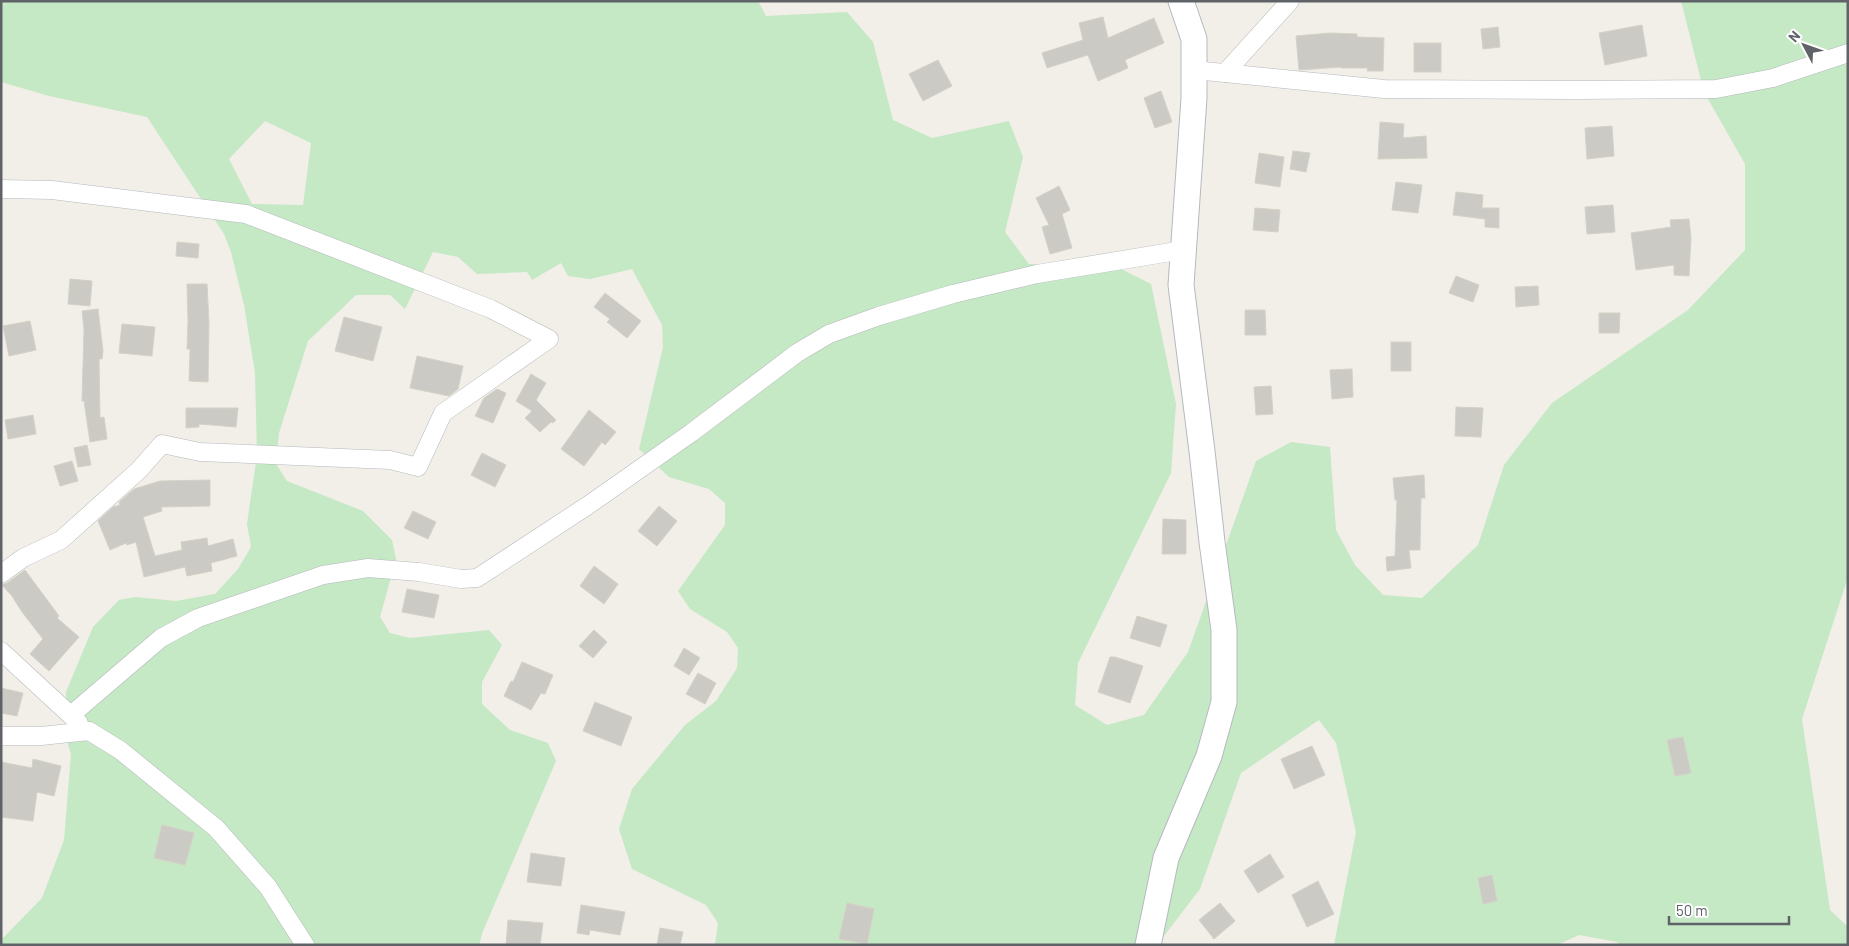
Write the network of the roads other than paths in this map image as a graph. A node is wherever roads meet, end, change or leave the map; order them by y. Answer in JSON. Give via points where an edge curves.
{"nodes":[{"id":1,"x":1181,"y":1,"type":"edge"},
{"id":2,"x":1290,"y":1,"type":"edge"},
{"id":3,"x":1848,"y":54,"type":"edge"},
{"id":4,"x":1194,"y":70,"type":"junction"},
{"id":5,"x":1225,"y":73,"type":"junction"},
{"id":6,"x":1,"y":189,"type":"edge"},
{"id":7,"x":1183,"y":250,"type":"junction"},
{"id":8,"x":1,"y":574,"type":"edge"},
{"id":9,"x":1,"y":651,"type":"edge"},
{"id":10,"x":71,"y":716,"type":"junction"},
{"id":11,"x":89,"y":731,"type":"junction"},
{"id":12,"x":1,"y":736,"type":"edge"},
{"id":13,"x":305,"y":945,"type":"edge"},
{"id":14,"x":1148,"y":945,"type":"edge"}],
"edges":[{"from":1,"to":4,"type":"street","via":[[1194,39]]},
{"from":2,"to":5,"type":"street"},
{"from":3,"to":5,"type":"street","via":[[1773,78],[1716,89],[1384,89]]},
{"from":4,"to":5,"type":"street"},
{"from":4,"to":7,"type":"street"},
{"from":6,"to":8,"type":"street","via":[[52,190],[246,214],[491,309],[549,339],[442,413],[418,467],[390,460],[200,452],[162,444],[139,470],[60,540],[23,558]]},
{"from":7,"to":10,"type":"street","via":[[1037,274],[953,294],[829,334],[797,353],[587,506],[477,578],[368,568],[314,578],[198,618],[160,638]]},
{"from":7,"to":14,"type":"street","via":[[1181,285],[1224,630],[1224,702],[1209,756],[1166,858]]},
{"from":9,"to":10,"type":"street"},
{"from":10,"to":11,"type":"street"},
{"from":11,"to":12,"type":"street"},
{"from":11,"to":13,"type":"street","via":[[120,750],[216,828],[268,887]]}]}
